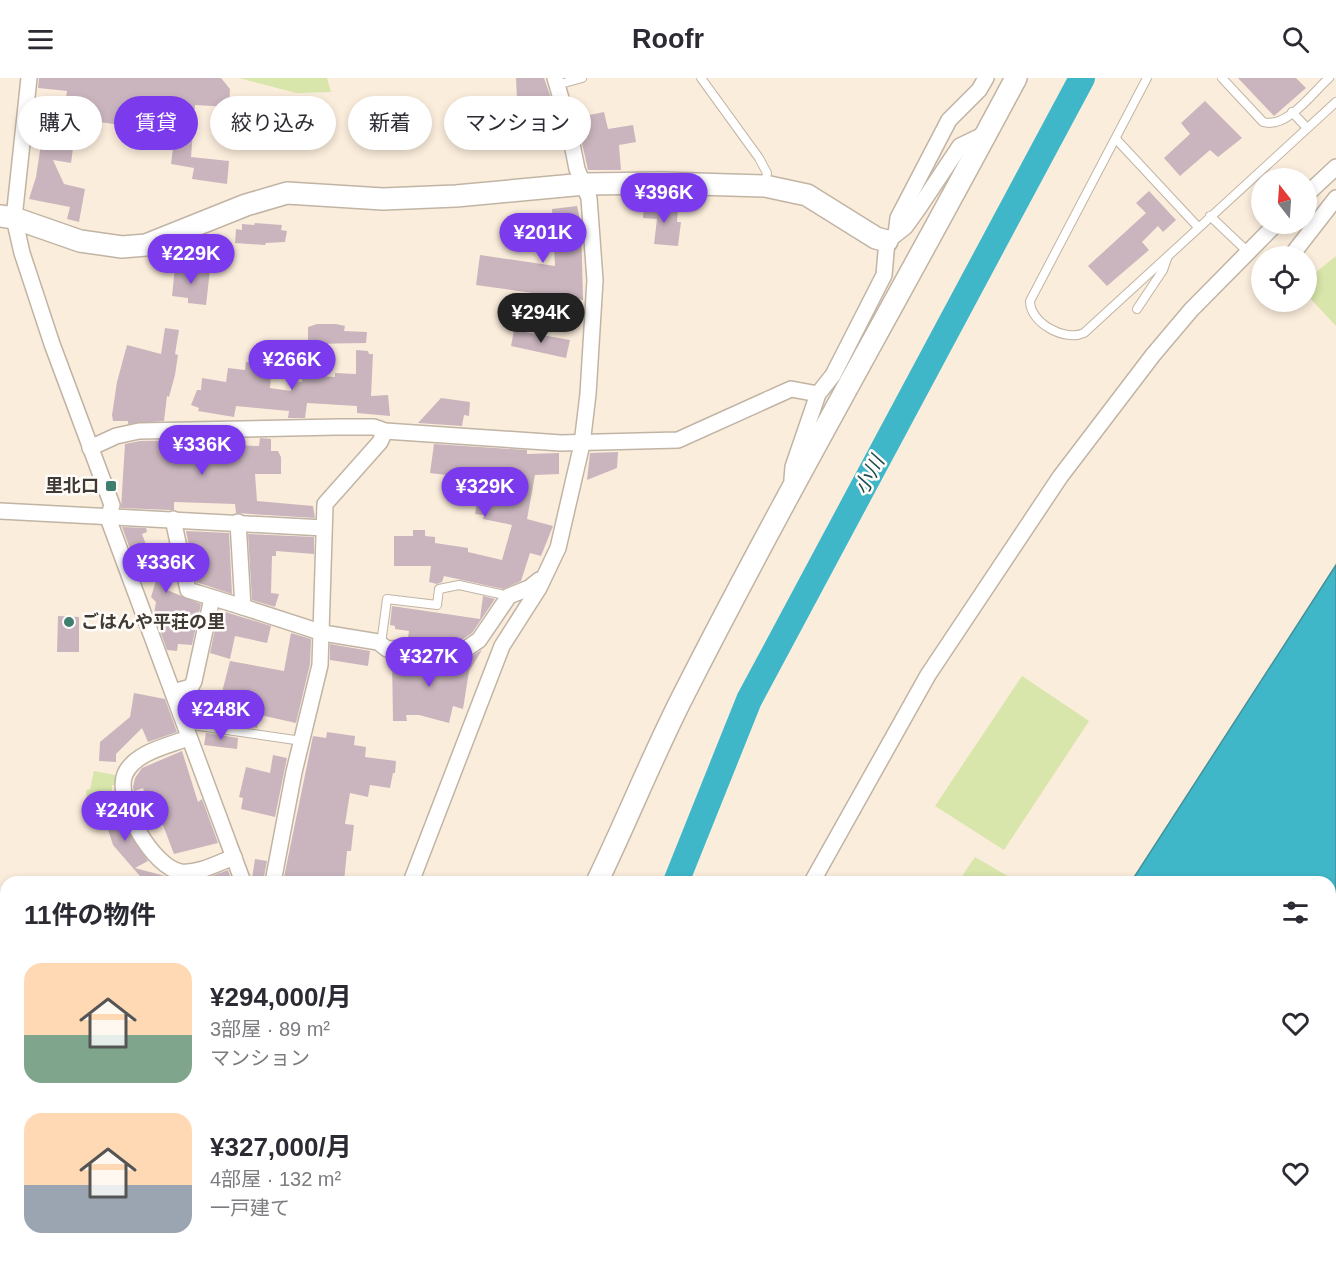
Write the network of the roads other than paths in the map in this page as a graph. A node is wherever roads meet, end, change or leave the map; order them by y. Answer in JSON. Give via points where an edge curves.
{"nodes":[{"id":1,"x":29,"y":78,"type":"edge"},
{"id":2,"x":582,"y":78,"type":"edge"},
{"id":3,"x":701,"y":78,"type":"edge"},
{"id":4,"x":986,"y":78,"type":"edge"},
{"id":5,"x":1016,"y":78,"type":"edge"},
{"id":6,"x":1147,"y":78,"type":"edge"},
{"id":7,"x":1222,"y":78,"type":"edge"},
{"id":8,"x":1329,"y":78,"type":"edge"},
{"id":9,"x":556,"y":82,"type":"edge"},
{"id":10,"x":1336,"y":102,"type":"edge"},
{"id":11,"x":1292,"y":112,"type":"junction"},
{"id":12,"x":1307,"y":128,"type":"junction"},
{"id":13,"x":987,"y":133,"type":"junction"},
{"id":14,"x":1116,"y":139,"type":"junction"},
{"id":15,"x":1336,"y":167,"type":"edge"},
{"id":16,"x":585,"y":184,"type":"junction"},
{"id":17,"x":1317,"y":185,"type":"edge"},
{"id":18,"x":765,"y":186,"type":"junction"},
{"id":19,"x":1336,"y":198,"type":"edge"},
{"id":20,"x":1210,"y":216,"type":"junction"},
{"id":21,"x":7,"y":217,"type":"edge"},
{"id":22,"x":1198,"y":227,"type":"junction"},
{"id":23,"x":1266,"y":234,"type":"edge"},
{"id":24,"x":891,"y":238,"type":"junction"},
{"id":25,"x":1299,"y":246,"type":"edge"},
{"id":26,"x":1248,"y":252,"type":"junction"},
{"id":27,"x":1169,"y":255,"type":"junction"},
{"id":28,"x":1137,"y":309,"type":"dead end"},
{"id":29,"x":818,"y":394,"type":"junction"},
{"id":30,"x":385,"y":431,"type":"junction"},
{"id":31,"x":582,"y":444,"type":"junction"},
{"id":32,"x":90,"y":448,"type":"junction"},
{"id":33,"x":792,"y":488,"type":"junction"},
{"id":34,"x":0,"y":511,"type":"edge"},
{"id":35,"x":108,"y":518,"type":"junction"},
{"id":36,"x":173,"y":519,"type":"junction"},
{"id":37,"x":238,"y":522,"type":"junction"},
{"id":38,"x":324,"y":528,"type":"junction"},
{"id":39,"x":544,"y":575,"type":"junction"},
{"id":40,"x":509,"y":596,"type":"junction"},
{"id":41,"x":212,"y":598,"type":"junction"},
{"id":42,"x":243,"y":607,"type":"junction"},
{"id":43,"x":323,"y":633,"type":"junction"},
{"id":44,"x":381,"y":645,"type":"junction"},
{"id":45,"x":173,"y":692,"type":"junction"},
{"id":46,"x":183,"y":723,"type":"junction"},
{"id":47,"x":188,"y":738,"type":"junction"},
{"id":48,"x":302,"y":741,"type":"junction"},
{"id":49,"x":234,"y":857,"type":"junction"},
{"id":50,"x":608,"y":859,"type":"junction"},
{"id":51,"x":241,"y":876,"type":"edge"},
{"id":52,"x":274,"y":876,"type":"edge"},
{"id":53,"x":413,"y":876,"type":"edge"},
{"id":54,"x":600,"y":876,"type":"edge"},
{"id":55,"x":607,"y":876,"type":"edge"},
{"id":56,"x":815,"y":876,"type":"edge"}],
"edges":[{"from":1,"to":21,"type":"street"},
{"from":2,"to":9,"type":"lane"},
{"from":3,"to":18,"type":"lane","via":[[759,158],[767,173]]},
{"from":4,"to":24,"type":"street","via":[[949,120]]},
{"from":5,"to":13,"type":"street"},
{"from":6,"to":14,"type":"lane"},
{"from":7,"to":11,"type":"lane","via":[[1263,122],[1282,121]]},
{"from":8,"to":11,"type":"lane"},
{"from":9,"to":16,"type":"street","via":[[576,169]]},
{"from":10,"to":12,"type":"lane"},
{"from":11,"to":12,"type":"lane"},
{"from":12,"to":20,"type":"lane"},
{"from":13,"to":24,"type":"street","via":[[960,146],[918,209]]},
{"from":13,"to":33,"type":"street"},
{"from":14,"to":22,"type":"lane"},
{"from":14,"to":27,"type":"lane","via":[[1045,271],[1030,309],[1042,323],[1069,336],[1078,336]]},
{"from":15,"to":17,"type":"street"},
{"from":16,"to":18,"type":"street"},
{"from":16,"to":21,"type":"street","via":[[383,199],[287,194],[246,205],[146,245],[122,248],[80,241]]},
{"from":16,"to":31,"type":"street","via":[[595,280]]},
{"from":18,"to":24,"type":"street","via":[[807,195],[876,238]]},
{"from":19,"to":25,"type":"street"},
{"from":20,"to":22,"type":"lane"},
{"from":20,"to":26,"type":"lane"},
{"from":21,"to":32,"type":"street"},
{"from":22,"to":27,"type":"lane"},
{"from":23,"to":26,"type":"street"},
{"from":24,"to":29,"type":"street","via":[[884,275],[833,375]]},
{"from":26,"to":56,"type":"street","via":[[1153,355],[1060,477],[928,675]]},
{"from":27,"to":28,"type":"lane"},
{"from":29,"to":31,"type":"street","via":[[791,389],[678,440]]},
{"from":29,"to":33,"type":"street","via":[[793,467]]},
{"from":30,"to":31,"type":"street"},
{"from":30,"to":32,"type":"street","via":[[374,427],[139,431]]},
{"from":30,"to":38,"type":"street","via":[[380,442],[326,504]]},
{"from":31,"to":39,"type":"street","via":[[558,548]]},
{"from":32,"to":35,"type":"street","via":[[112,505]]},
{"from":33,"to":50,"type":"street","via":[[678,706]]},
{"from":34,"to":35,"type":"street"},
{"from":35,"to":36,"type":"street"},
{"from":35,"to":45,"type":"street"},
{"from":36,"to":37,"type":"street"},
{"from":36,"to":41,"type":"street","via":[[188,590]]},
{"from":37,"to":38,"type":"street"},
{"from":37,"to":42,"type":"street"},
{"from":38,"to":43,"type":"street"},
{"from":39,"to":40,"type":"street","via":[[529,588]]},
{"from":39,"to":53,"type":"street","via":[[502,646]]},
{"from":40,"to":44,"type":"street","via":[[479,640],[466,651],[387,649]]},
{"from":40,"to":44,"type":"lane","via":[[450,585],[439,589],[436,606],[387,599]]},
{"from":41,"to":42,"type":"street"},
{"from":41,"to":45,"type":"street","via":[[194,681],[187,689]]},
{"from":42,"to":43,"type":"street"},
{"from":43,"to":44,"type":"street"},
{"from":43,"to":48,"type":"street","via":[[316,687]]},
{"from":45,"to":46,"type":"street"},
{"from":46,"to":47,"type":"street"},
{"from":46,"to":48,"type":"lane"},
{"from":47,"to":49,"type":"street"},
{"from":47,"to":49,"type":"street","via":[[133,762],[125,774],[126,804],[140,834],[172,869],[201,869]]},
{"from":48,"to":52,"type":"street"},
{"from":49,"to":51,"type":"street"},
{"from":50,"to":54,"type":"street"},
{"from":50,"to":55,"type":"street"}]}
